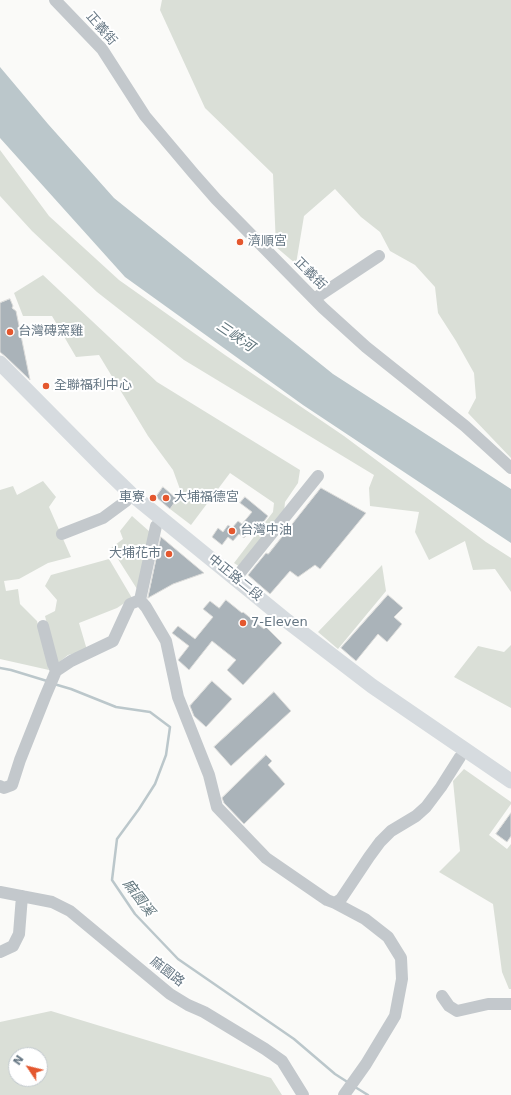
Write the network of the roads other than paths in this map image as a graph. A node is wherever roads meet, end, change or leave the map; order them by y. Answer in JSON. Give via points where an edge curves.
{"nodes":[{"id":1,"x":56,"y":0,"type":"edge"},
{"id":2,"x":378,"y":256,"type":"dead end"},
{"id":3,"x":314,"y":299,"type":"junction"},
{"id":4,"x":0,"y":363,"type":"edge"},
{"id":5,"x":0,"y":375,"type":"edge"},
{"id":6,"x":511,"y":468,"type":"edge"},
{"id":7,"x":318,"y":476,"type":"dead end"},
{"id":8,"x":126,"y":500,"type":"junction"},
{"id":9,"x":156,"y":526,"type":"junction"},
{"id":10,"x":62,"y":534,"type":"dead end"},
{"id":11,"x":235,"y":579,"type":"junction"},
{"id":12,"x":140,"y":600,"type":"junction"},
{"id":13,"x":43,"y":626,"type":"dead end"},
{"id":14,"x":54,"y":676,"type":"junction"},
{"id":15,"x":460,"y":757,"type":"junction"},
{"id":16,"x":511,"y":781,"type":"edge"},
{"id":17,"x":0,"y":786,"type":"edge"},
{"id":18,"x":511,"y":792,"type":"edge"},
{"id":19,"x":0,"y":892,"type":"edge"},
{"id":20,"x":22,"y":896,"type":"junction"},
{"id":21,"x":336,"y":903,"type":"junction"},
{"id":22,"x":0,"y":952,"type":"edge"},
{"id":23,"x":442,"y":996,"type":"dead end"},
{"id":24,"x":511,"y":1004,"type":"edge"},
{"id":25,"x":303,"y":1095,"type":"edge"},
{"id":26,"x":344,"y":1095,"type":"edge"}],
"edges":[{"from":1,"to":3,"type":"street","name":"正義街","via":[[102,50],[146,116],[194,174]]},
{"from":2,"to":3,"type":"street"},
{"from":3,"to":6,"type":"street","name":"正義街","via":[[366,347],[465,426]]},
{"from":4,"to":11,"type":"main road","name":"中正路二段","via":[[130,493]]},
{"from":5,"to":8,"type":"main road","name":"中正路二段","via":[[90,468]]},
{"from":7,"to":11,"type":"street"},
{"from":8,"to":9,"type":"main road","name":"中正路二段"},
{"from":8,"to":10,"type":"street","via":[[103,518]]},
{"from":9,"to":12,"type":"street"},
{"from":9,"to":15,"type":"main road","name":"中正路二段","via":[[335,670]]},
{"from":11,"to":16,"type":"main road","name":"中正路二段","via":[[372,686]]},
{"from":12,"to":14,"type":"street","via":[[130,604],[113,641],[71,661]]},
{"from":12,"to":21,"type":"street","via":[[166,641],[178,697],[209,775],[217,807],[266,858],[327,900]]},
{"from":13,"to":14,"type":"street"},
{"from":14,"to":17,"type":"street","via":[[12,785],[4,788]]},
{"from":15,"to":18,"type":"main road","name":"中正路二段"},
{"from":15,"to":21,"type":"street","via":[[426,807],[391,831],[380,842]]},
{"from":19,"to":20,"type":"street","name":"麻園路"},
{"from":20,"to":22,"type":"street","via":[[19,934],[13,946]]},
{"from":20,"to":25,"type":"street","name":"麻園路","via":[[52,902],[70,911],[170,994],[204,1012],[282,1061]]},
{"from":21,"to":26,"type":"street","via":[[365,919],[388,937],[401,958],[402,979],[396,1016]]},
{"from":23,"to":24,"type":"street","via":[[449,1006],[457,1011],[488,1004]]}]}
